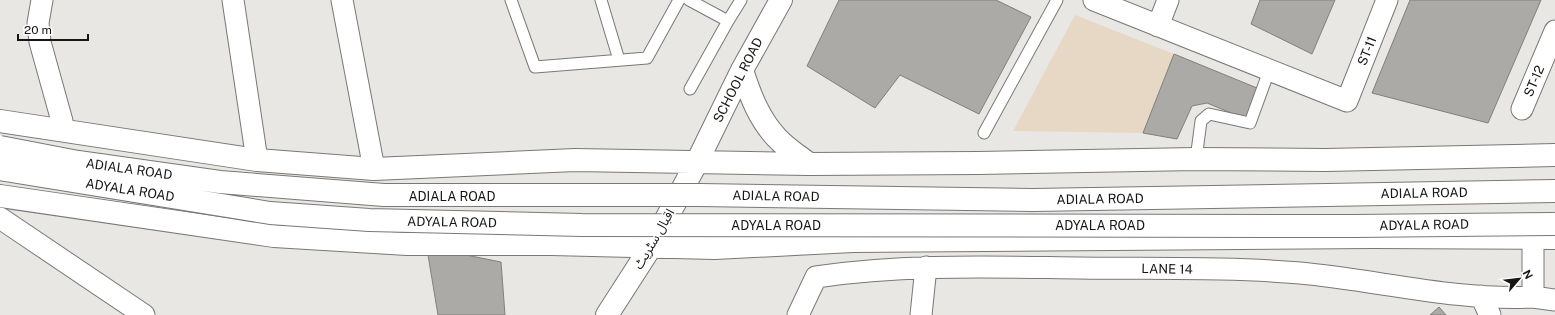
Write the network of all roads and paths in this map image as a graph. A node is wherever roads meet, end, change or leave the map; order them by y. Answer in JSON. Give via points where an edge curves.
{"nodes":[{"id":1,"x":42,"y":0,"type":"edge"},
{"id":2,"x":233,"y":0,"type":"edge"},
{"id":3,"x":342,"y":0,"type":"edge"},
{"id":4,"x":511,"y":0,"type":"edge"},
{"id":5,"x":601,"y":0,"type":"edge"},
{"id":6,"x":679,"y":0,"type":"edge"},
{"id":7,"x":689,"y":0,"type":"edge"},
{"id":8,"x":741,"y":0,"type":"edge"},
{"id":9,"x":781,"y":0,"type":"edge"},
{"id":10,"x":1057,"y":0,"type":"edge"},
{"id":11,"x":1094,"y":0,"type":"edge"},
{"id":12,"x":1168,"y":0,"type":"edge"},
{"id":13,"x":1387,"y":0,"type":"edge"},
{"id":14,"x":728,"y":21,"type":"junction"},
{"id":15,"x":1158,"y":26,"type":"junction"},
{"id":16,"x":1555,"y":31,"type":"edge"},
{"id":17,"x":619,"y":60,"type":"junction"},
{"id":18,"x":742,"y":70,"type":"junction"},
{"id":19,"x":1269,"y":71,"type":"junction"},
{"id":20,"x":690,"y":89,"type":"dead end"},
{"id":21,"x":1522,"y":109,"type":"dead end"},
{"id":22,"x":0,"y":121,"type":"edge"},
{"id":23,"x":60,"y":130,"type":"junction"},
{"id":24,"x":984,"y":133,"type":"dead end"},
{"id":25,"x":0,"y":147,"type":"edge"},
{"id":26,"x":1555,"y":155,"type":"edge"},
{"id":27,"x":1196,"y":159,"type":"junction"},
{"id":28,"x":257,"y":160,"type":"junction"},
{"id":29,"x":697,"y":162,"type":"junction"},
{"id":30,"x":809,"y":164,"type":"junction"},
{"id":31,"x":0,"y":169,"type":"edge"},
{"id":32,"x":374,"y":169,"type":"junction"},
{"id":33,"x":1555,"y":191,"type":"edge"},
{"id":34,"x":0,"y":196,"type":"edge"},
{"id":35,"x":0,"y":218,"type":"edge"},
{"id":36,"x":1555,"y":224,"type":"edge"},
{"id":37,"x":1533,"y":238,"type":"junction"},
{"id":38,"x":1555,"y":238,"type":"edge"},
{"id":39,"x":652,"y":246,"type":"junction"},
{"id":40,"x":926,"y":267,"type":"junction"},
{"id":41,"x":1481,"y":296,"type":"junction"},
{"id":42,"x":1533,"y":297,"type":"junction"},
{"id":43,"x":1555,"y":300,"type":"edge"},
{"id":44,"x":144,"y":315,"type":"edge"},
{"id":45,"x":607,"y":315,"type":"edge"},
{"id":46,"x":798,"y":315,"type":"edge"},
{"id":47,"x":921,"y":315,"type":"edge"},
{"id":48,"x":1490,"y":315,"type":"edge"}],
"edges":[{"from":1,"to":23,"type":"street","via":[[38,23],[40,42],[62,121]]},
{"from":2,"to":28,"type":"street"},
{"from":3,"to":32,"type":"street"},
{"from":4,"to":17,"type":"lane","via":[[534,67]]},
{"from":5,"to":17,"type":"lane"},
{"from":6,"to":17,"type":"lane","via":[[648,58]]},
{"from":7,"to":14,"type":"lane"},
{"from":8,"to":14,"type":"lane"},
{"from":9,"to":18,"type":"street","name":"SCHOOL ROAD"},
{"from":10,"to":24,"type":"lane"},
{"from":11,"to":15,"type":"street"},
{"from":12,"to":15,"type":"street"},
{"from":13,"to":19,"type":"street","name":"ST-11","via":[[1347,101]]},
{"from":14,"to":20,"type":"lane"},
{"from":15,"to":19,"type":"street"},
{"from":16,"to":21,"type":"street","name":"ST-12"},
{"from":18,"to":29,"type":"street","name":"SCHOOL ROAD"},
{"from":18,"to":30,"type":"street","via":[[752,102],[764,121],[778,139]]},
{"from":19,"to":27,"type":"lane","via":[[1250,123],[1209,114],[1201,121]]},
{"from":22,"to":23,"type":"street"},
{"from":23,"to":28,"type":"street"},
{"from":25,"to":33,"type":"street","name":"ADIALA ROAD","bridge":true,"via":[[78,162],[220,182],[384,195],[700,195],[1033,200]]},
{"from":26,"to":27,"type":"street","via":[[1326,160]]},
{"from":27,"to":30,"type":"street"},
{"from":28,"to":32,"type":"street"},
{"from":29,"to":30,"type":"street"},
{"from":29,"to":32,"type":"street","via":[[575,160]]},
{"from":29,"to":39,"type":"street","name":"اقبال سٹریٹ"},
{"from":31,"to":36,"type":"street","name":"ADYALA ROAD","bridge":true,"via":[[270,213],[368,220],[582,225]]},
{"from":34,"to":39,"type":"street","via":[[274,236],[407,244]]},
{"from":35,"to":44,"type":"street"},
{"from":37,"to":38,"type":"street"},
{"from":37,"to":39,"type":"street","via":[[869,240],[715,248]]},
{"from":37,"to":42,"type":"street"},
{"from":39,"to":45,"type":"street","name":"اقبال سٹریٹ"},
{"from":40,"to":41,"type":"street","name":"LANE 14","via":[[1208,269],[1300,273]]},
{"from":40,"to":46,"type":"street","name":"LANE 14","via":[[816,277]]},
{"from":40,"to":47,"type":"street"},
{"from":41,"to":42,"type":"street","name":"LANE 14"},
{"from":41,"to":48,"type":"street"},
{"from":42,"to":43,"type":"street","name":"LANE 14"}]}
